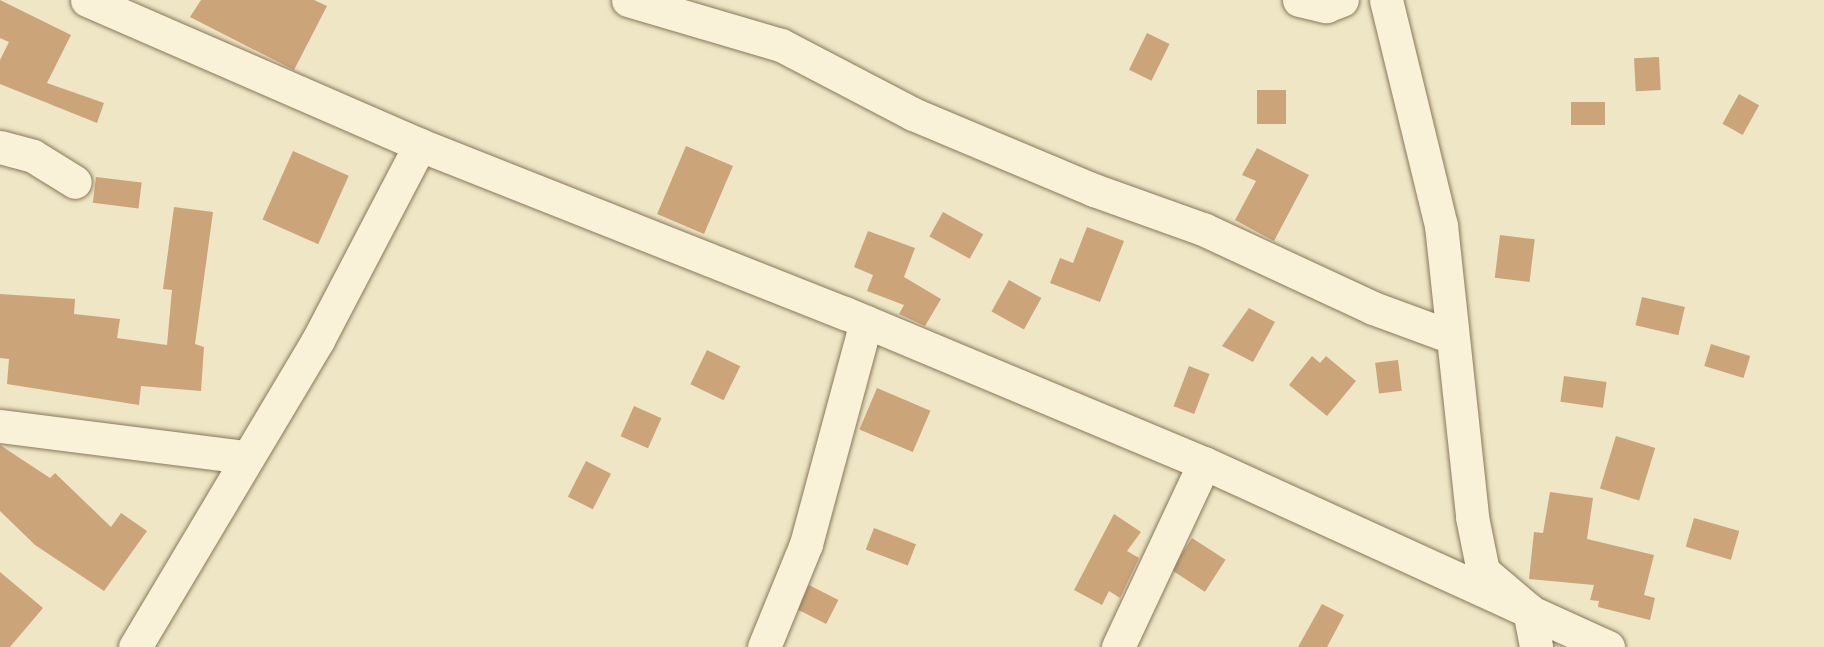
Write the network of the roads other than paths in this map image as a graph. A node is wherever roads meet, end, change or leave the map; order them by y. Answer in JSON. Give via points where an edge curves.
{"nodes":[{"id":1,"x":87,"y":0,"type":"edge"},
{"id":2,"x":628,"y":0,"type":"edge"},
{"id":3,"x":1299,"y":0,"type":"edge"},
{"id":4,"x":1342,"y":0,"type":"edge"},
{"id":5,"x":1386,"y":0,"type":"edge"},
{"id":6,"x":420,"y":145,"type":"junction"},
{"id":7,"x":0,"y":147,"type":"edge"},
{"id":8,"x":75,"y":182,"type":"dead end"},
{"id":9,"x":866,"y":322,"type":"junction"},
{"id":10,"x":1452,"y":337,"type":"junction"},
{"id":11,"x":0,"y":426,"type":"edge"},
{"id":12,"x":245,"y":457,"type":"junction"},
{"id":13,"x":1204,"y":464,"type":"junction"},
{"id":14,"x":1528,"y":610,"type":"junction"},
{"id":15,"x":135,"y":647,"type":"edge"},
{"id":16,"x":764,"y":647,"type":"edge"},
{"id":17,"x":1118,"y":647,"type":"edge"},
{"id":18,"x":1536,"y":647,"type":"edge"},
{"id":19,"x":1608,"y":647,"type":"edge"}],
"edges":[{"from":1,"to":6,"type":"street"},
{"from":2,"to":10,"type":"street","via":[[781,45],[913,114],[1094,190],[1203,229],[1373,308]]},
{"from":3,"to":4,"type":"street","via":[[1326,6]]},
{"from":5,"to":10,"type":"street","via":[[1441,225]]},
{"from":6,"to":9,"type":"street"},
{"from":6,"to":12,"type":"street","via":[[318,340]]},
{"from":7,"to":8,"type":"street","via":[[33,156]]},
{"from":9,"to":13,"type":"street"},
{"from":9,"to":16,"type":"street","via":[[806,544]]},
{"from":10,"to":14,"type":"street","via":[[1483,572]]},
{"from":11,"to":12,"type":"street"},
{"from":12,"to":15,"type":"street"},
{"from":13,"to":14,"type":"street","via":[[1466,586]]},
{"from":13,"to":17,"type":"street"},
{"from":14,"to":18,"type":"street"},
{"from":14,"to":19,"type":"street"}]}
